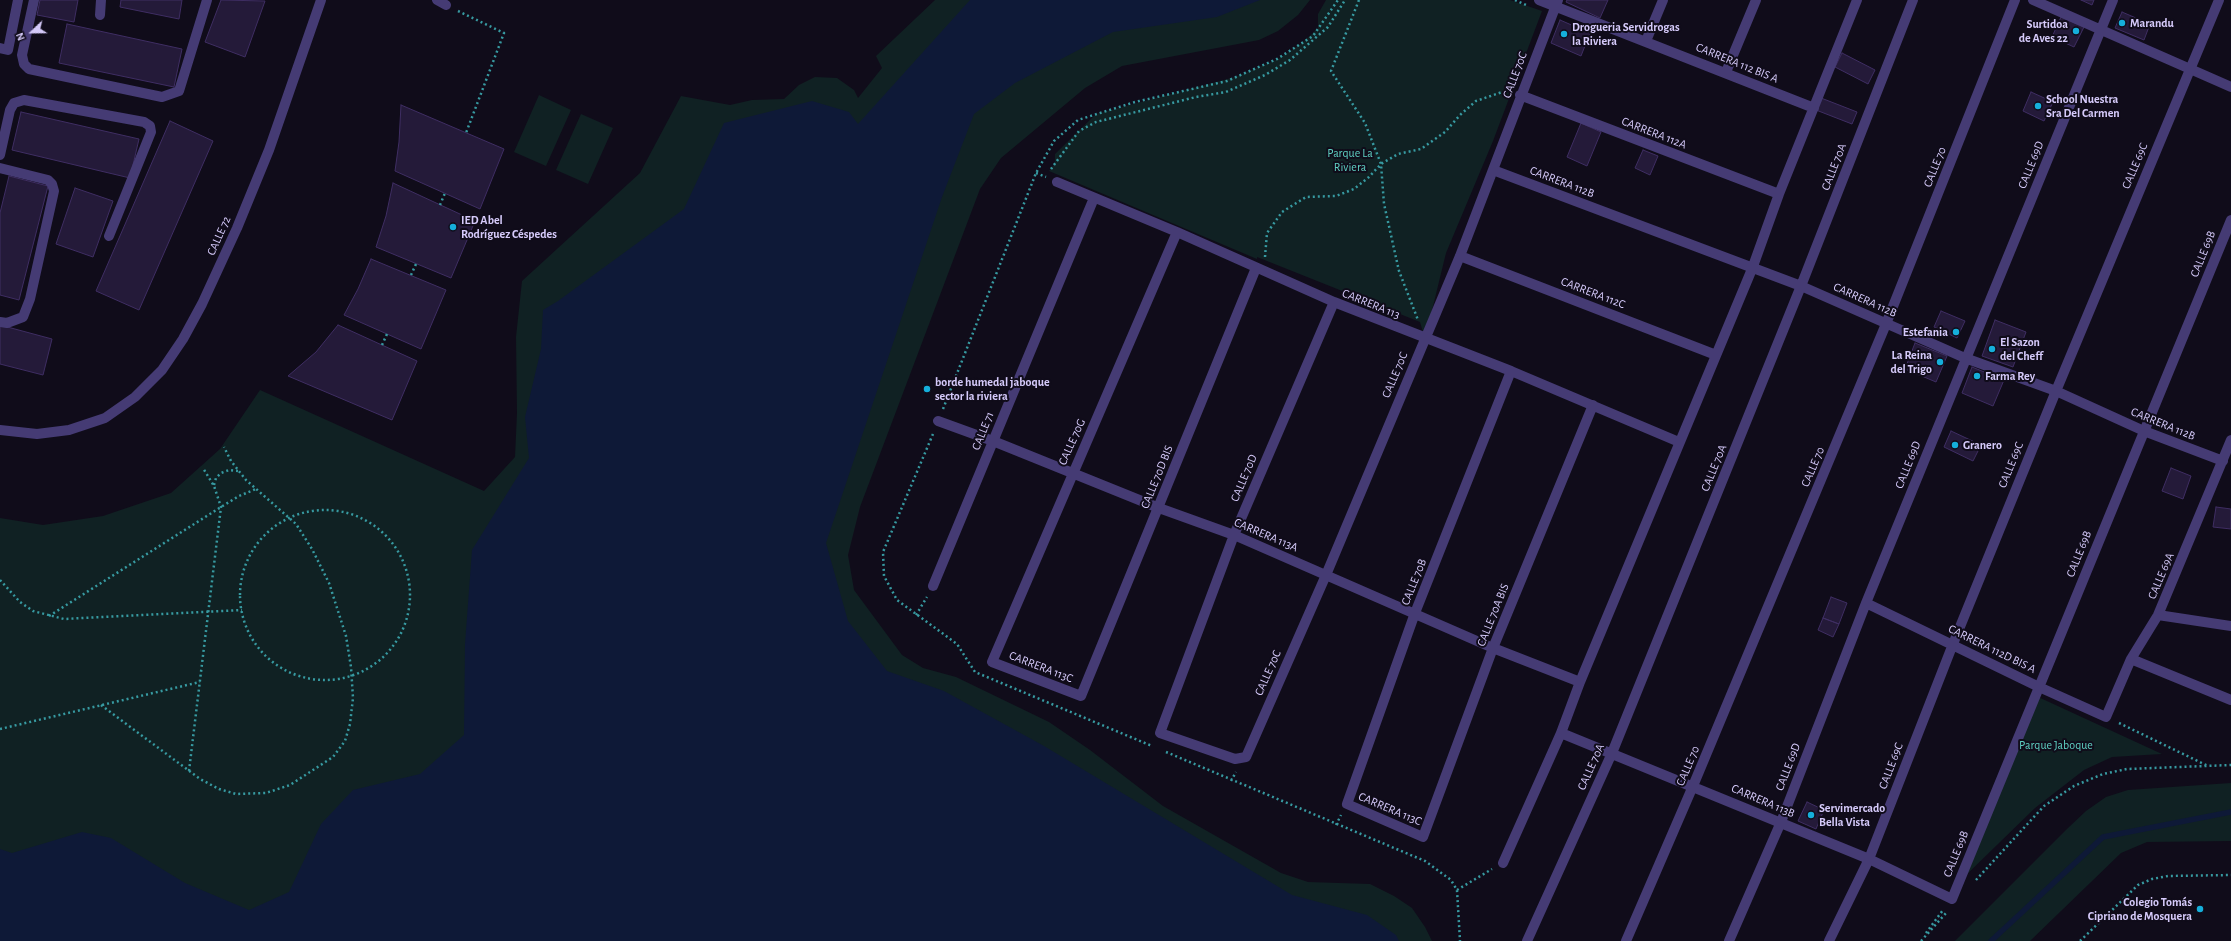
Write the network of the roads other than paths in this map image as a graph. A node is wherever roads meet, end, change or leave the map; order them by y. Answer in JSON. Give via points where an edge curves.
{"nodes":[{"id":1,"x":18,"y":0,"type":"edge"},
{"id":2,"x":34,"y":0,"type":"edge"},
{"id":3,"x":101,"y":0,"type":"edge"},
{"id":4,"x":207,"y":0,"type":"edge"},
{"id":5,"x":321,"y":0,"type":"edge"},
{"id":6,"x":1539,"y":0,"type":"edge"},
{"id":7,"x":1663,"y":0,"type":"edge"},
{"id":8,"x":1756,"y":0,"type":"edge"},
{"id":9,"x":1857,"y":0,"type":"edge"},
{"id":10,"x":1913,"y":0,"type":"edge"},
{"id":11,"x":2016,"y":0,"type":"edge"},
{"id":12,"x":2033,"y":0,"type":"edge"},
{"id":13,"x":2113,"y":0,"type":"edge"},
{"id":14,"x":2219,"y":0,"type":"edge"},
{"id":15,"x":1557,"y":3,"type":"edge"},
{"id":16,"x":100,"y":16,"type":"dead end"},
{"id":17,"x":2101,"y":30,"type":"junction"},
{"id":18,"x":1646,"y":41,"type":"junction"},
{"id":19,"x":0,"y":48,"type":"edge"},
{"id":20,"x":2190,"y":69,"type":"junction"},
{"id":21,"x":1726,"y":72,"type":"junction"},
{"id":22,"x":2231,"y":87,"type":"edge"},
{"id":23,"x":1522,"y":91,"type":"junction"},
{"id":24,"x":1814,"y":108,"type":"junction"},
{"id":25,"x":0,"y":155,"type":"edge"},
{"id":26,"x":0,"y":168,"type":"edge"},
{"id":27,"x":1493,"y":170,"type":"junction"},
{"id":28,"x":1057,"y":178,"type":"road end"},
{"id":29,"x":1779,"y":194,"type":"junction"},
{"id":30,"x":1094,"y":198,"type":"junction"},
{"id":31,"x":2231,"y":220,"type":"edge"},
{"id":32,"x":1177,"y":232,"type":"junction"},
{"id":33,"x":109,"y":236,"type":"dead end"},
{"id":34,"x":1460,"y":256,"type":"junction"},
{"id":35,"x":1260,"y":269,"type":"junction"},
{"id":36,"x":1752,"y":269,"type":"junction"},
{"id":37,"x":1801,"y":286,"type":"junction"},
{"id":38,"x":1334,"y":302,"type":"junction"},
{"id":39,"x":0,"y":322,"type":"edge"},
{"id":40,"x":1886,"y":324,"type":"junction"},
{"id":41,"x":1425,"y":339,"type":"junction"},
{"id":42,"x":1716,"y":355,"type":"junction"},
{"id":43,"x":1965,"y":358,"type":"junction"},
{"id":44,"x":1511,"y":371,"type":"junction"},
{"id":45,"x":2056,"y":391,"type":"junction"},
{"id":46,"x":1593,"y":405,"type":"junction"},
{"id":47,"x":938,"y":422,"type":"dead end"},
{"id":48,"x":0,"y":430,"type":"edge"},
{"id":49,"x":2144,"y":431,"type":"junction"},
{"id":50,"x":2231,"y":440,"type":"edge"},
{"id":51,"x":993,"y":441,"type":"junction"},
{"id":52,"x":1679,"y":442,"type":"junction"},
{"id":53,"x":2223,"y":461,"type":"junction"},
{"id":54,"x":1072,"y":473,"type":"junction"},
{"id":55,"x":1159,"y":508,"type":"junction"},
{"id":56,"x":1234,"y":535,"type":"junction"},
{"id":57,"x":1326,"y":574,"type":"junction"},
{"id":58,"x":934,"y":586,"type":"road end"},
{"id":59,"x":1866,"y":603,"type":"junction"},
{"id":60,"x":1416,"y":613,"type":"junction"},
{"id":61,"x":2158,"y":615,"type":"junction"},
{"id":62,"x":2231,"y":626,"type":"edge"},
{"id":63,"x":1953,"y":644,"type":"junction"},
{"id":64,"x":1493,"y":648,"type":"junction"},
{"id":65,"x":2131,"y":659,"type":"junction"},
{"id":66,"x":992,"y":662,"type":"joint"},
{"id":67,"x":1580,"y":682,"type":"junction"},
{"id":68,"x":2039,"y":687,"type":"junction"},
{"id":69,"x":1081,"y":696,"type":"joint"},
{"id":70,"x":2231,"y":700,"type":"edge"},
{"id":71,"x":2106,"y":717,"type":"joint"},
{"id":72,"x":1561,"y":732,"type":"junction"},
{"id":73,"x":1612,"y":753,"type":"junction"},
{"id":74,"x":1246,"y":757,"type":"joint"},
{"id":75,"x":1693,"y":786,"type":"junction"},
{"id":76,"x":1347,"y":804,"type":"joint"},
{"id":77,"x":1781,"y":822,"type":"junction"},
{"id":78,"x":1423,"y":837,"type":"joint"},
{"id":79,"x":1869,"y":859,"type":"junction"},
{"id":80,"x":1503,"y":863,"type":"road end"},
{"id":81,"x":1952,"y":899,"type":"joint"},
{"id":82,"x":1527,"y":941,"type":"edge"},
{"id":83,"x":1626,"y":941,"type":"edge"},
{"id":84,"x":1730,"y":941,"type":"edge"},
{"id":85,"x":1829,"y":941,"type":"edge"}],
"edges":[{"from":1,"to":19,"type":"street","via":[[8,50]]},
{"from":2,"to":4,"type":"street","via":[[22,55],[24,64],[29,69],[162,97],[180,91]]},
{"from":3,"to":16,"type":"street"},
{"from":5,"to":48,"type":"street","name":"CALLE 72","via":[[269,150],[237,228],[202,304],[162,370],[135,396],[105,418],[70,430],[37,434]]},
{"from":6,"to":15,"type":"street","name":"CARRERA 112 BIS A"},
{"from":7,"to":18,"type":"street"},
{"from":8,"to":21,"type":"street"},
{"from":9,"to":24,"type":"street"},
{"from":10,"to":37,"type":"street","name":"CALLE 70A"},
{"from":11,"to":40,"type":"street","name":"CALLE 70"},
{"from":12,"to":17,"type":"street"},
{"from":13,"to":17,"type":"street","name":"CALLE 69D"},
{"from":14,"to":20,"type":"street","name":"CALLE 69C"},
{"from":15,"to":18,"type":"street","name":"CARRERA 112 BIS A"},
{"from":15,"to":23,"type":"street","name":"CALLE 70C"},
{"from":17,"to":20,"type":"street"},
{"from":17,"to":43,"type":"street","name":"CALLE 69D"},
{"from":18,"to":21,"type":"street","name":"CARRERA 112 BIS A"},
{"from":20,"to":22,"type":"street"},
{"from":20,"to":45,"type":"street","name":"CALLE 69C"},
{"from":21,"to":24,"type":"street","name":"CARRERA 112 BIS A"},
{"from":23,"to":27,"type":"street","name":"CALLE 70C"},
{"from":23,"to":29,"type":"street","name":"CARRERA 112A"},
{"from":24,"to":29,"type":"street"},
{"from":25,"to":33,"type":"street","via":[[10,110],[14,104],[24,100],[144,122],[150,126],[151,132]]},
{"from":26,"to":39,"type":"street","via":[[48,180],[54,191],[30,299],[23,317],[7,323]]},
{"from":27,"to":34,"type":"street","name":"CALLE 70C"},
{"from":27,"to":36,"type":"street","name":"CARRERA 112B"},
{"from":28,"to":30,"type":"street","name":"CARRERA 113"},
{"from":29,"to":36,"type":"street"},
{"from":30,"to":32,"type":"street","name":"CARRERA 113"},
{"from":30,"to":51,"type":"street","name":"CALLE 71"},
{"from":31,"to":49,"type":"street","name":"CALLE 69B"},
{"from":32,"to":35,"type":"street","name":"CARRERA 113"},
{"from":32,"to":54,"type":"street","name":"CALLE 70G"},
{"from":34,"to":41,"type":"street","name":"CALLE 70C"},
{"from":34,"to":42,"type":"street","name":"CARRERA 112C"},
{"from":35,"to":38,"type":"street","name":"CARRERA 113"},
{"from":35,"to":55,"type":"street","name":"CALLE 70D BIS"},
{"from":36,"to":37,"type":"street","name":"CARRERA 112B"},
{"from":36,"to":42,"type":"street"},
{"from":37,"to":40,"type":"street","name":"CARRERA 112B"},
{"from":37,"to":73,"type":"street","name":"CALLE 70A"},
{"from":38,"to":41,"type":"street","name":"CARRERA 113"},
{"from":38,"to":56,"type":"street","name":"CALLE 70D"},
{"from":40,"to":43,"type":"street","name":"CARRERA 112B"},
{"from":40,"to":75,"type":"street","name":"CALLE 70"},
{"from":41,"to":44,"type":"street","name":"CARRERA 113"},
{"from":41,"to":57,"type":"street","name":"CALLE 70C"},
{"from":42,"to":52,"type":"street"},
{"from":43,"to":45,"type":"street","name":"CARRERA 112B"},
{"from":43,"to":59,"type":"street","name":"CALLE 69D"},
{"from":44,"to":46,"type":"street","name":"CARRERA 113"},
{"from":44,"to":60,"type":"street","name":"CALLE 70B"},
{"from":45,"to":49,"type":"street","name":"CARRERA 112B"},
{"from":45,"to":63,"type":"street","name":"CALLE 69C"},
{"from":46,"to":52,"type":"street","name":"CARRERA 113"},
{"from":46,"to":64,"type":"street","name":"CALLE 70A BIS"},
{"from":47,"to":51,"type":"street","name":"CARRERA 113A"},
{"from":49,"to":53,"type":"street","name":"CARRERA 112B"},
{"from":49,"to":68,"type":"street","name":"CALLE 69B"},
{"from":50,"to":53,"type":"street","name":"CALLE 69A"},
{"from":51,"to":54,"type":"street","name":"CARRERA 113A"},
{"from":51,"to":58,"type":"street","name":"CALLE 71"},
{"from":52,"to":67,"type":"street"},
{"from":53,"to":61,"type":"street","name":"CALLE 69A"},
{"from":54,"to":55,"type":"street","name":"CARRERA 113A"},
{"from":54,"to":66,"type":"street","name":"CALLE 70G"},
{"from":55,"to":56,"type":"street","name":"CARRERA 113A"},
{"from":55,"to":69,"type":"street","name":"CALLE 70D BIS"},
{"from":56,"to":57,"type":"street","name":"CARRERA 113A"},
{"from":56,"to":74,"type":"street","name":"CALLE 70D","via":[[1160,733],[1235,759]]},
{"from":57,"to":60,"type":"street","name":"CARRERA 113A"},
{"from":57,"to":74,"type":"street","name":"CALLE 70C"},
{"from":59,"to":63,"type":"street","name":"CARRERA 112D BIS A"},
{"from":59,"to":77,"type":"street","name":"CALLE 69D"},
{"from":60,"to":64,"type":"street","name":"CARRERA 113A"},
{"from":60,"to":76,"type":"street","name":"CALLE 70B"},
{"from":61,"to":62,"type":"street"},
{"from":61,"to":65,"type":"street","name":"CALLE 69A"},
{"from":63,"to":68,"type":"street","name":"CARRERA 112D BIS A"},
{"from":63,"to":79,"type":"street","name":"CALLE 69C"},
{"from":64,"to":67,"type":"street","name":"CARRERA 113A"},
{"from":64,"to":78,"type":"street","name":"CALLE 70A BIS"},
{"from":65,"to":70,"type":"street"},
{"from":65,"to":71,"type":"street","name":"CALLE 69A"},
{"from":66,"to":69,"type":"street","name":"CARRERA 113C"},
{"from":67,"to":72,"type":"street"},
{"from":68,"to":71,"type":"street","name":"CARRERA 112D BIS A"},
{"from":68,"to":81,"type":"street","name":"CALLE 69B"},
{"from":72,"to":73,"type":"street","name":"CARRERA 113B"},
{"from":72,"to":80,"type":"street"},
{"from":73,"to":75,"type":"street","name":"CARRERA 113B"},
{"from":73,"to":82,"type":"street","name":"CALLE 70A"},
{"from":75,"to":77,"type":"street","name":"CARRERA 113B"},
{"from":75,"to":83,"type":"street","name":"CALLE 70"},
{"from":76,"to":78,"type":"street","name":"CARRERA 113C"},
{"from":77,"to":79,"type":"street","name":"CARRERA 113B"},
{"from":77,"to":84,"type":"street","name":"CALLE 69D"},
{"from":79,"to":81,"type":"street","name":"CARRERA 113B"},
{"from":79,"to":85,"type":"street","name":"CALLE 69C"}]}
